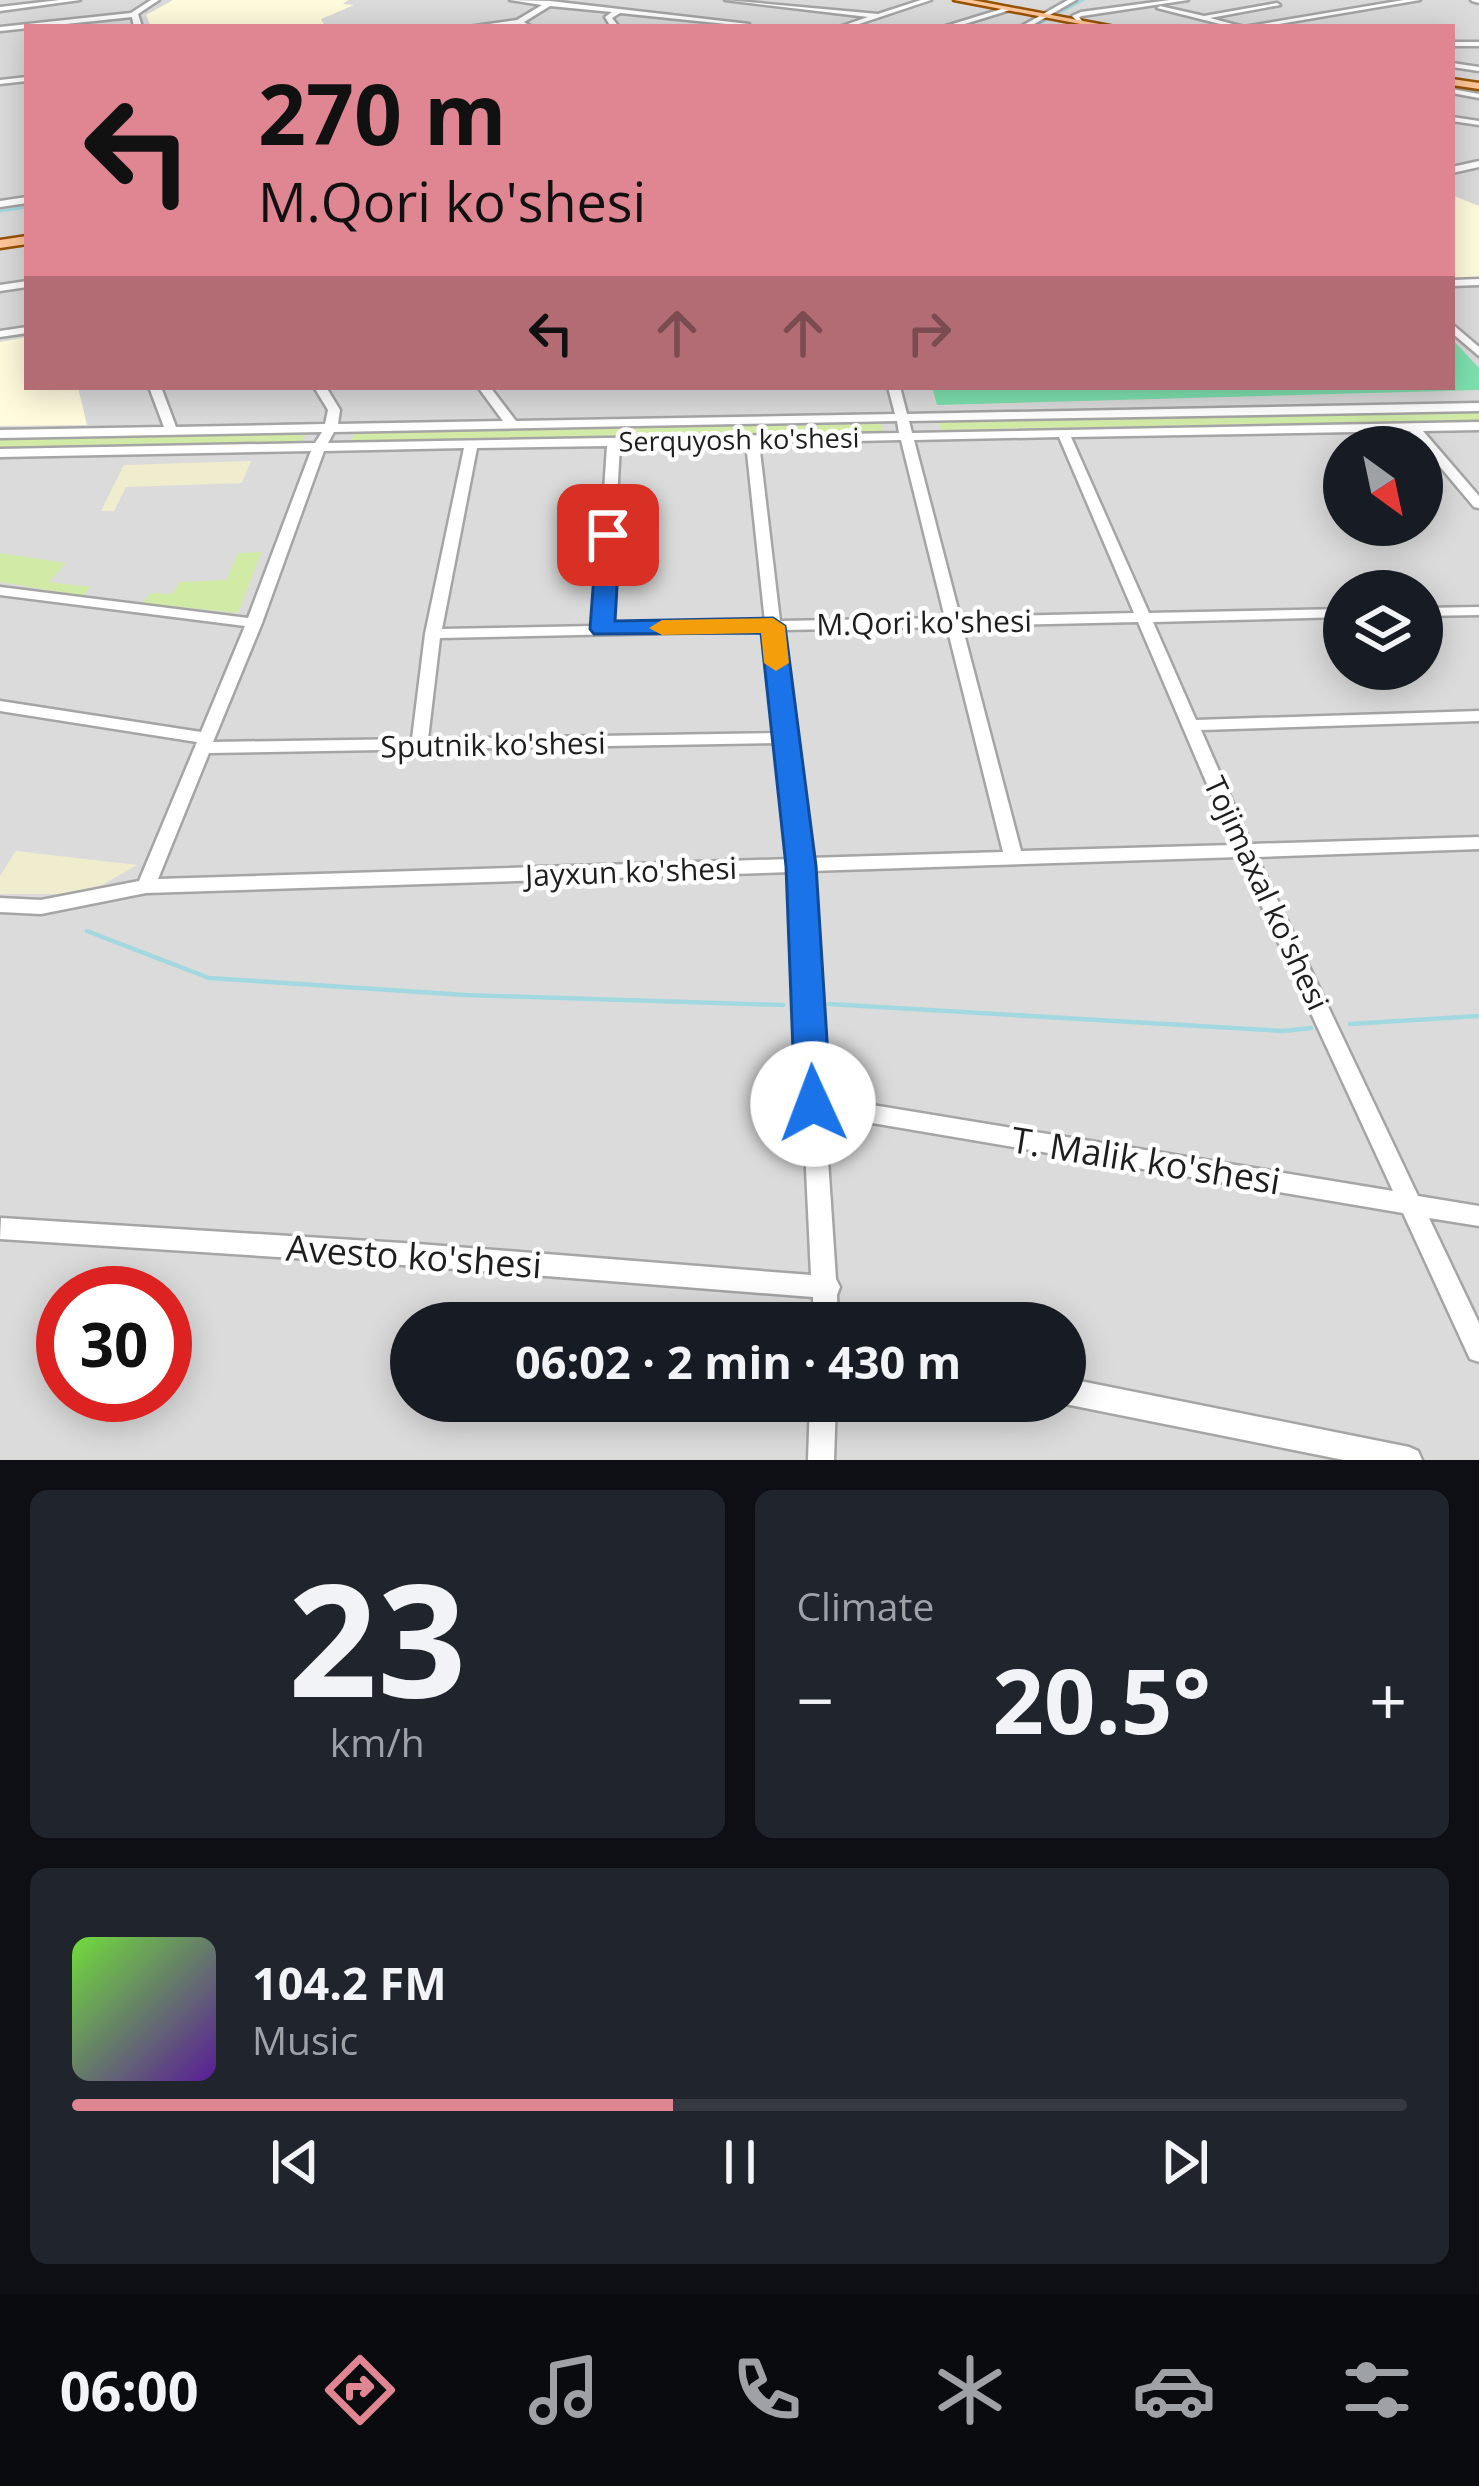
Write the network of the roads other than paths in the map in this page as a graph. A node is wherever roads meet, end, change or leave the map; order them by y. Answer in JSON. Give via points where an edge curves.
{"nodes":[{"id":1,"x":76,"y":0,"type":"edge"},
{"id":2,"x":156,"y":0,"type":"edge"},
{"id":3,"x":513,"y":0,"type":"edge"},
{"id":4,"x":728,"y":0,"type":"edge"},
{"id":5,"x":928,"y":0,"type":"edge"},
{"id":6,"x":958,"y":0,"type":"edge"},
{"id":7,"x":1073,"y":0,"type":"edge"},
{"id":8,"x":1185,"y":0,"type":"edge"},
{"id":9,"x":1258,"y":0,"type":"edge"},
{"id":10,"x":1417,"y":0,"type":"edge"},
{"id":11,"x":553,"y":2,"type":"edge"},
{"id":12,"x":774,"y":2,"type":"edge"},
{"id":13,"x":1150,"y":5,"type":"junction"},
{"id":14,"x":1277,"y":5,"type":"junction"},
{"id":15,"x":0,"y":9,"type":"edge"},
{"id":16,"x":1008,"y":9,"type":"junction"},
{"id":17,"x":619,"y":11,"type":"junction"},
{"id":18,"x":133,"y":15,"type":"junction"},
{"id":19,"x":670,"y":16,"type":"junction"},
{"id":20,"x":880,"y":16,"type":"junction"},
{"id":21,"x":1317,"y":16,"type":"junction"},
{"id":22,"x":1052,"y":17,"type":"junction"},
{"id":23,"x":1196,"y":17,"type":"junction"},
{"id":24,"x":1294,"y":20,"type":"junction"},
{"id":25,"x":1079,"y":21,"type":"junction"},
{"id":26,"x":62,"y":24,"type":"edge"},
{"id":27,"x":137,"y":24,"type":"edge"},
{"id":28,"x":524,"y":24,"type":"edge"},
{"id":29,"x":613,"y":24,"type":"edge"},
{"id":30,"x":658,"y":24,"type":"edge"},
{"id":31,"x":729,"y":24,"type":"edge"},
{"id":32,"x":746,"y":24,"type":"edge"},
{"id":33,"x":853,"y":24,"type":"edge"},
{"id":34,"x":957,"y":24,"type":"edge"},
{"id":35,"x":1032,"y":24,"type":"edge"},
{"id":36,"x":1095,"y":24,"type":"edge"},
{"id":37,"x":1230,"y":24,"type":"edge"},
{"id":38,"x":1265,"y":24,"type":"edge"},
{"id":39,"x":1320,"y":24,"type":"edge"},
{"id":40,"x":1473,"y":341,"type":"edge"},
{"id":41,"x":1479,"y":353,"type":"edge"},
{"id":42,"x":156,"y":390,"type":"edge"},
{"id":43,"x":322,"y":390,"type":"edge"},
{"id":44,"x":486,"y":390,"type":"edge"},
{"id":45,"x":895,"y":390,"type":"edge"},
{"id":46,"x":1479,"y":406,"type":"edge"},
{"id":47,"x":512,"y":424,"type":"junction"},
{"id":48,"x":1479,"y":425,"type":"edge"},
{"id":49,"x":903,"y":426,"type":"junction"},
{"id":50,"x":1443,"y":426,"type":"edge"},
{"id":51,"x":331,"y":427,"type":"junction"},
{"id":52,"x":1323,"y":429,"type":"edge"},
{"id":53,"x":171,"y":430,"type":"junction"},
{"id":54,"x":1064,"y":433,"type":"junction"},
{"id":55,"x":0,"y":434,"type":"edge"},
{"id":56,"x":752,"y":439,"type":"junction"},
{"id":57,"x":614,"y":442,"type":"junction"},
{"id":58,"x":471,"y":445,"type":"junction"},
{"id":59,"x":319,"y":447,"type":"junction"},
{"id":60,"x":0,"y":454,"type":"edge"},
{"id":61,"x":1443,"y":461,"type":"edge"},
{"id":62,"x":1479,"y":504,"type":"edge"},
{"id":63,"x":0,"y":591,"type":"edge"},
{"id":64,"x":1479,"y":611,"type":"edge"},
{"id":65,"x":1443,"y":612,"type":"edge"},
{"id":66,"x":1323,"y":613,"type":"edge"},
{"id":67,"x":1145,"y":617,"type":"junction"},
{"id":68,"x":954,"y":621,"type":"junction"},
{"id":69,"x":254,"y":623,"type":"junction"},
{"id":70,"x":773,"y":626,"type":"junction"},
{"id":71,"x":602,"y":629,"type":"junction"},
{"id":72,"x":433,"y":634,"type":"junction"},
{"id":73,"x":0,"y":706,"type":"edge"},
{"id":74,"x":1479,"y":716,"type":"edge"},
{"id":75,"x":1190,"y":725,"type":"junction"},
{"id":76,"x":784,"y":738,"type":"junction"},
{"id":77,"x":205,"y":743,"type":"junction"},
{"id":78,"x":419,"y":746,"type":"junction"},
{"id":79,"x":1479,"y":843,"type":"edge"},
{"id":80,"x":1245,"y":851,"type":"junction"},
{"id":81,"x":1013,"y":856,"type":"junction"},
{"id":82,"x":801,"y":866,"type":"junction"},
{"id":83,"x":146,"y":886,"type":"junction"},
{"id":84,"x":0,"y":905,"type":"edge"},
{"id":85,"x":813,"y":1104,"type":"junction"},
{"id":86,"x":1413,"y":1204,"type":"junction"},
{"id":87,"x":1479,"y":1216,"type":"edge"},
{"id":88,"x":1,"y":1229,"type":"edge"},
{"id":89,"x":828,"y":1287,"type":"junction"},
{"id":90,"x":827,"y":1302,"type":"edge"},
{"id":91,"x":1479,"y":1350,"type":"edge"},
{"id":92,"x":1086,"y":1395,"type":"edge"},
{"id":93,"x":822,"y":1422,"type":"edge"},
{"id":94,"x":820,"y":1460,"type":"edge"},
{"id":95,"x":1409,"y":1460,"type":"edge"}],
"edges":[{"from":1,"to":15,"type":"street"},
{"from":2,"to":18,"type":"street"},
{"from":3,"to":11,"type":"street"},
{"from":4,"to":12,"type":"street"},
{"from":5,"to":20,"type":"street"},
{"from":6,"to":16,"type":"main road"},
{"from":7,"to":22,"type":"street"},
{"from":8,"to":13,"type":"street"},
{"from":9,"to":14,"type":"street"},
{"from":10,"to":21,"type":"street"},
{"from":11,"to":17,"type":"street"},
{"from":11,"to":28,"type":"street"},
{"from":12,"to":20,"type":"street"},
{"from":12,"to":32,"type":"street"},
{"from":13,"to":23,"type":"street"},
{"from":13,"to":25,"type":"street","via":[[1075,16]]},
{"from":14,"to":21,"type":"street"},
{"from":14,"to":23,"type":"street"},
{"from":16,"to":22,"type":"main road"},
{"from":16,"to":34,"type":"street"},
{"from":17,"to":19,"type":"street"},
{"from":17,"to":29,"type":"street","via":[[608,17]]},
{"from":18,"to":26,"type":"street"},
{"from":18,"to":27,"type":"street"},
{"from":19,"to":30,"type":"street"},
{"from":19,"to":31,"type":"street"},
{"from":20,"to":33,"type":"street"},
{"from":21,"to":24,"type":"street"},
{"from":22,"to":25,"type":"main road"},
{"from":22,"to":35,"type":"street"},
{"from":23,"to":37,"type":"street"},
{"from":24,"to":38,"type":"street"},
{"from":24,"to":39,"type":"street"},
{"from":25,"to":36,"type":"main road"},
{"from":40,"to":41,"type":"street"},
{"from":42,"to":53,"type":"street"},
{"from":43,"to":51,"type":"street","via":[[334,410]]},
{"from":44,"to":47,"type":"street"},
{"from":45,"to":49,"type":"street"},
{"from":46,"to":49,"type":"street","name":"Serquyosh ko'shesi"},
{"from":47,"to":49,"type":"street","name":"Serquyosh ko'shesi"},
{"from":47,"to":51,"type":"street","name":"Serquyosh ko'shesi"},
{"from":48,"to":50,"type":"street","name":"Serquyosh ko'shesi"},
{"from":49,"to":54,"type":"street","name":"Serquyosh ko'shesi"},
{"from":49,"to":56,"type":"street","name":"Serquyosh ko'shesi"},
{"from":49,"to":68,"type":"street"},
{"from":51,"to":53,"type":"street","name":"Serquyosh ko'shesi"},
{"from":51,"to":59,"type":"street"},
{"from":52,"to":54,"type":"street","name":"Serquyosh ko'shesi"},
{"from":53,"to":55,"type":"street","name":"Serquyosh ko'shesi"},
{"from":54,"to":67,"type":"street","name":"Tojimaxal ko'shesi"},
{"from":56,"to":57,"type":"street","name":"Serquyosh ko'shesi"},
{"from":56,"to":70,"type":"street"},
{"from":57,"to":58,"type":"street","name":"Serquyosh ko'shesi"},
{"from":57,"to":71,"type":"street"},
{"from":58,"to":59,"type":"street","name":"Serquyosh ko'shesi"},
{"from":58,"to":72,"type":"street"},
{"from":59,"to":60,"type":"street","name":"Serquyosh ko'shesi"},
{"from":59,"to":69,"type":"street"},
{"from":61,"to":62,"type":"street"},
{"from":63,"to":69,"type":"street"},
{"from":64,"to":65,"type":"street"},
{"from":66,"to":67,"type":"street","name":"M.Qori ko'shesi"},
{"from":67,"to":68,"type":"street","name":"M.Qori ko'shesi"},
{"from":67,"to":75,"type":"street","name":"Tojimaxal ko'shesi"},
{"from":68,"to":70,"type":"street","name":"M.Qori ko'shesi"},
{"from":68,"to":81,"type":"street"},
{"from":69,"to":77,"type":"street"},
{"from":70,"to":71,"type":"street","name":"M.Qori ko'shesi"},
{"from":70,"to":76,"type":"street"},
{"from":71,"to":72,"type":"street","name":"M.Qori ko'shesi"},
{"from":72,"to":78,"type":"street"},
{"from":73,"to":77,"type":"street","name":"Sputnik ko'shesi"},
{"from":74,"to":75,"type":"street"},
{"from":75,"to":80,"type":"street","name":"Tojimaxal ko'shesi"},
{"from":76,"to":78,"type":"street","name":"Sputnik ko'shesi"},
{"from":76,"to":82,"type":"street"},
{"from":77,"to":78,"type":"street","name":"Sputnik ko'shesi"},
{"from":77,"to":83,"type":"street"},
{"from":79,"to":80,"type":"street","name":"Jayxun ko'shesi"},
{"from":80,"to":81,"type":"street","name":"Jayxun ko'shesi"},
{"from":80,"to":86,"type":"street","name":"Tojimaxal ko'shesi"},
{"from":81,"to":82,"type":"street","name":"Jayxun ko'shesi"},
{"from":82,"to":83,"type":"street","name":"Jayxun ko'shesi"},
{"from":82,"to":85,"type":"street"},
{"from":83,"to":84,"type":"street","name":"Jayxun ko'shesi","via":[[40,908]]},
{"from":85,"to":86,"type":"street","name":"T. Malik ko'shesi"},
{"from":85,"to":89,"type":"street"},
{"from":86,"to":87,"type":"street","name":"T. Malik ko'shesi"},
{"from":86,"to":91,"type":"street","name":"Tojimaxal ko'shesi"},
{"from":88,"to":89,"type":"street","name":"Avesto ko'shesi"},
{"from":89,"to":90,"type":"street"},
{"from":92,"to":95,"type":"street"},
{"from":93,"to":94,"type":"street"}]}
